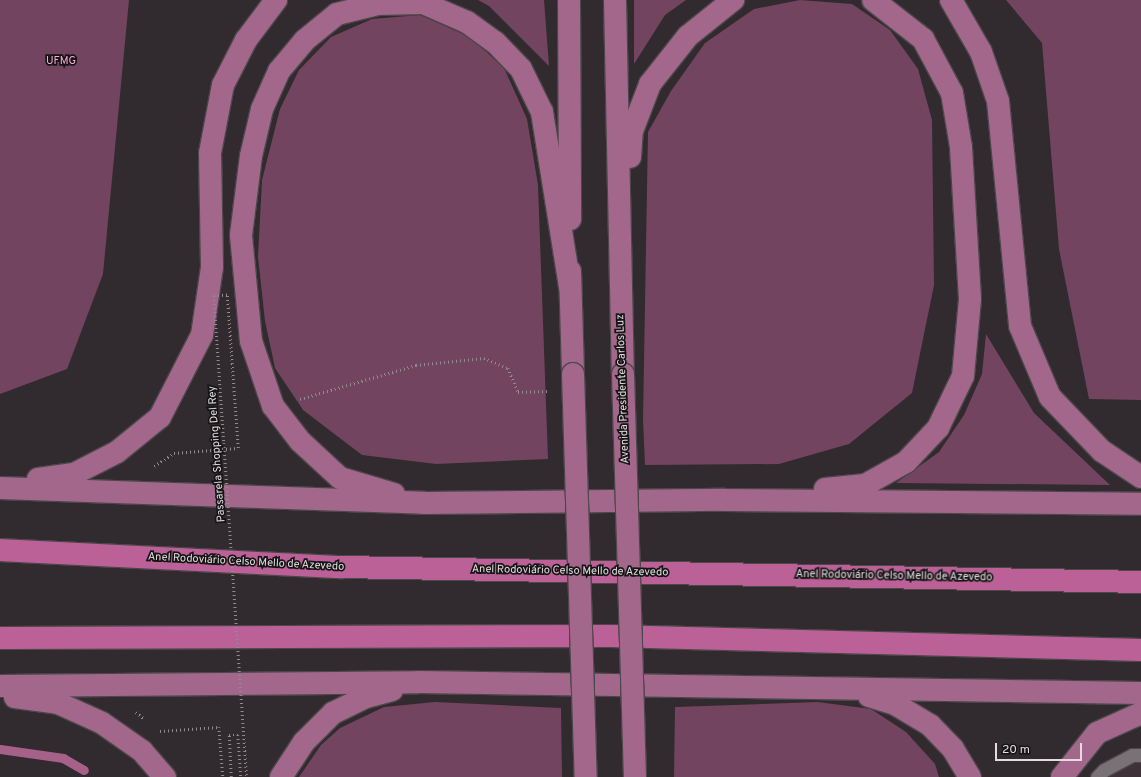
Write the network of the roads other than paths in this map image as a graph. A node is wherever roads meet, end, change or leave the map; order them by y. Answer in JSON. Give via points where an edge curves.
{"nodes":[{"id":1,"x":276,"y":0,"type":"edge"},
{"id":2,"x":569,"y":0,"type":"edge"},
{"id":3,"x":615,"y":0,"type":"edge"},
{"id":4,"x":733,"y":0,"type":"edge"},
{"id":5,"x":874,"y":0,"type":"edge"},
{"id":6,"x":952,"y":0,"type":"edge"},
{"id":7,"x":570,"y":286,"type":"junction"},
{"id":8,"x":620,"y":292,"type":"junction"},
{"id":9,"x":1141,"y":477,"type":"edge"},
{"id":10,"x":0,"y":484,"type":"edge"},
{"id":11,"x":0,"y":488,"type":"edge"},
{"id":12,"x":724,"y":500,"type":"junction"},
{"id":13,"x":424,"y":503,"type":"junction"},
{"id":14,"x":1141,"y":504,"type":"edge"},
{"id":15,"x":0,"y":550,"type":"edge"},
{"id":16,"x":1141,"y":582,"type":"edge"},
{"id":17,"x":0,"y":638,"type":"edge"},
{"id":18,"x":1141,"y":650,"type":"edge"},
{"id":19,"x":418,"y":682,"type":"junction"},
{"id":20,"x":0,"y":686,"type":"edge"},
{"id":21,"x":845,"y":689,"type":"junction"},
{"id":22,"x":1141,"y":693,"type":"edge"},
{"id":23,"x":0,"y":695,"type":"edge"},
{"id":24,"x":1141,"y":713,"type":"edge"},
{"id":25,"x":1141,"y":755,"type":"edge"},
{"id":26,"x":165,"y":777,"type":"edge"},
{"id":27,"x":281,"y":777,"type":"edge"},
{"id":28,"x":586,"y":777,"type":"edge"},
{"id":29,"x":635,"y":777,"type":"edge"},
{"id":30,"x":970,"y":777,"type":"edge"},
{"id":31,"x":1062,"y":777,"type":"edge"},
{"id":32,"x":1097,"y":777,"type":"edge"}],
"edges":[{"from":1,"to":10,"type":"main road","via":[[246,40],[223,85],[210,153],[212,267],[202,335],[160,417],[117,452],[74,474]]},
{"from":2,"to":7,"type":"main road"},
{"from":3,"to":8,"type":"main road","name":"Avenida Presidente Carlos Luz"},
{"from":4,"to":8,"type":"main road","via":[[688,36],[650,84],[632,131]]},
{"from":5,"to":12,"type":"main road","via":[[923,39],[952,93],[961,147],[970,299],[963,376],[938,428],[906,462],[865,485]]},
{"from":6,"to":9,"type":"main road","via":[[981,52],[998,101],[1020,326],[1050,397],[1102,451]]},
{"from":7,"to":13,"type":"main road","via":[[542,112],[521,69],[495,42],[467,22],[423,3],[378,4],[337,14],[305,40],[279,71],[262,109],[251,156],[241,235],[251,341],[274,406],[300,441],[340,478]]},
{"from":7,"to":28,"type":"main road","bridge":true},
{"from":8,"to":29,"type":"main road","name":"Avenida Presidente Carlos Luz","bridge":true},
{"from":11,"to":13,"type":"main road"},
{"from":12,"to":13,"type":"main road"},
{"from":12,"to":14,"type":"main road"},
{"from":15,"to":16,"type":"highway","name":"Anel Rodoviário Celso Mello de Azevedo","via":[[341,567]]},
{"from":17,"to":18,"type":"highway","via":[[611,636]]},
{"from":19,"to":20,"type":"main road"},
{"from":19,"to":21,"type":"main road"},
{"from":19,"to":27,"type":"main road","via":[[366,698],[334,713],[304,742]]},
{"from":21,"to":22,"type":"main road"},
{"from":21,"to":30,"type":"main road","via":[[895,704],[930,725],[953,749]]},
{"from":23,"to":26,"type":"main road","via":[[58,703],[102,723],[142,751]]},
{"from":24,"to":31,"type":"main road","via":[[1097,733]]},
{"from":25,"to":32,"type":"lane","via":[[1132,755],[1104,770]]}]}
